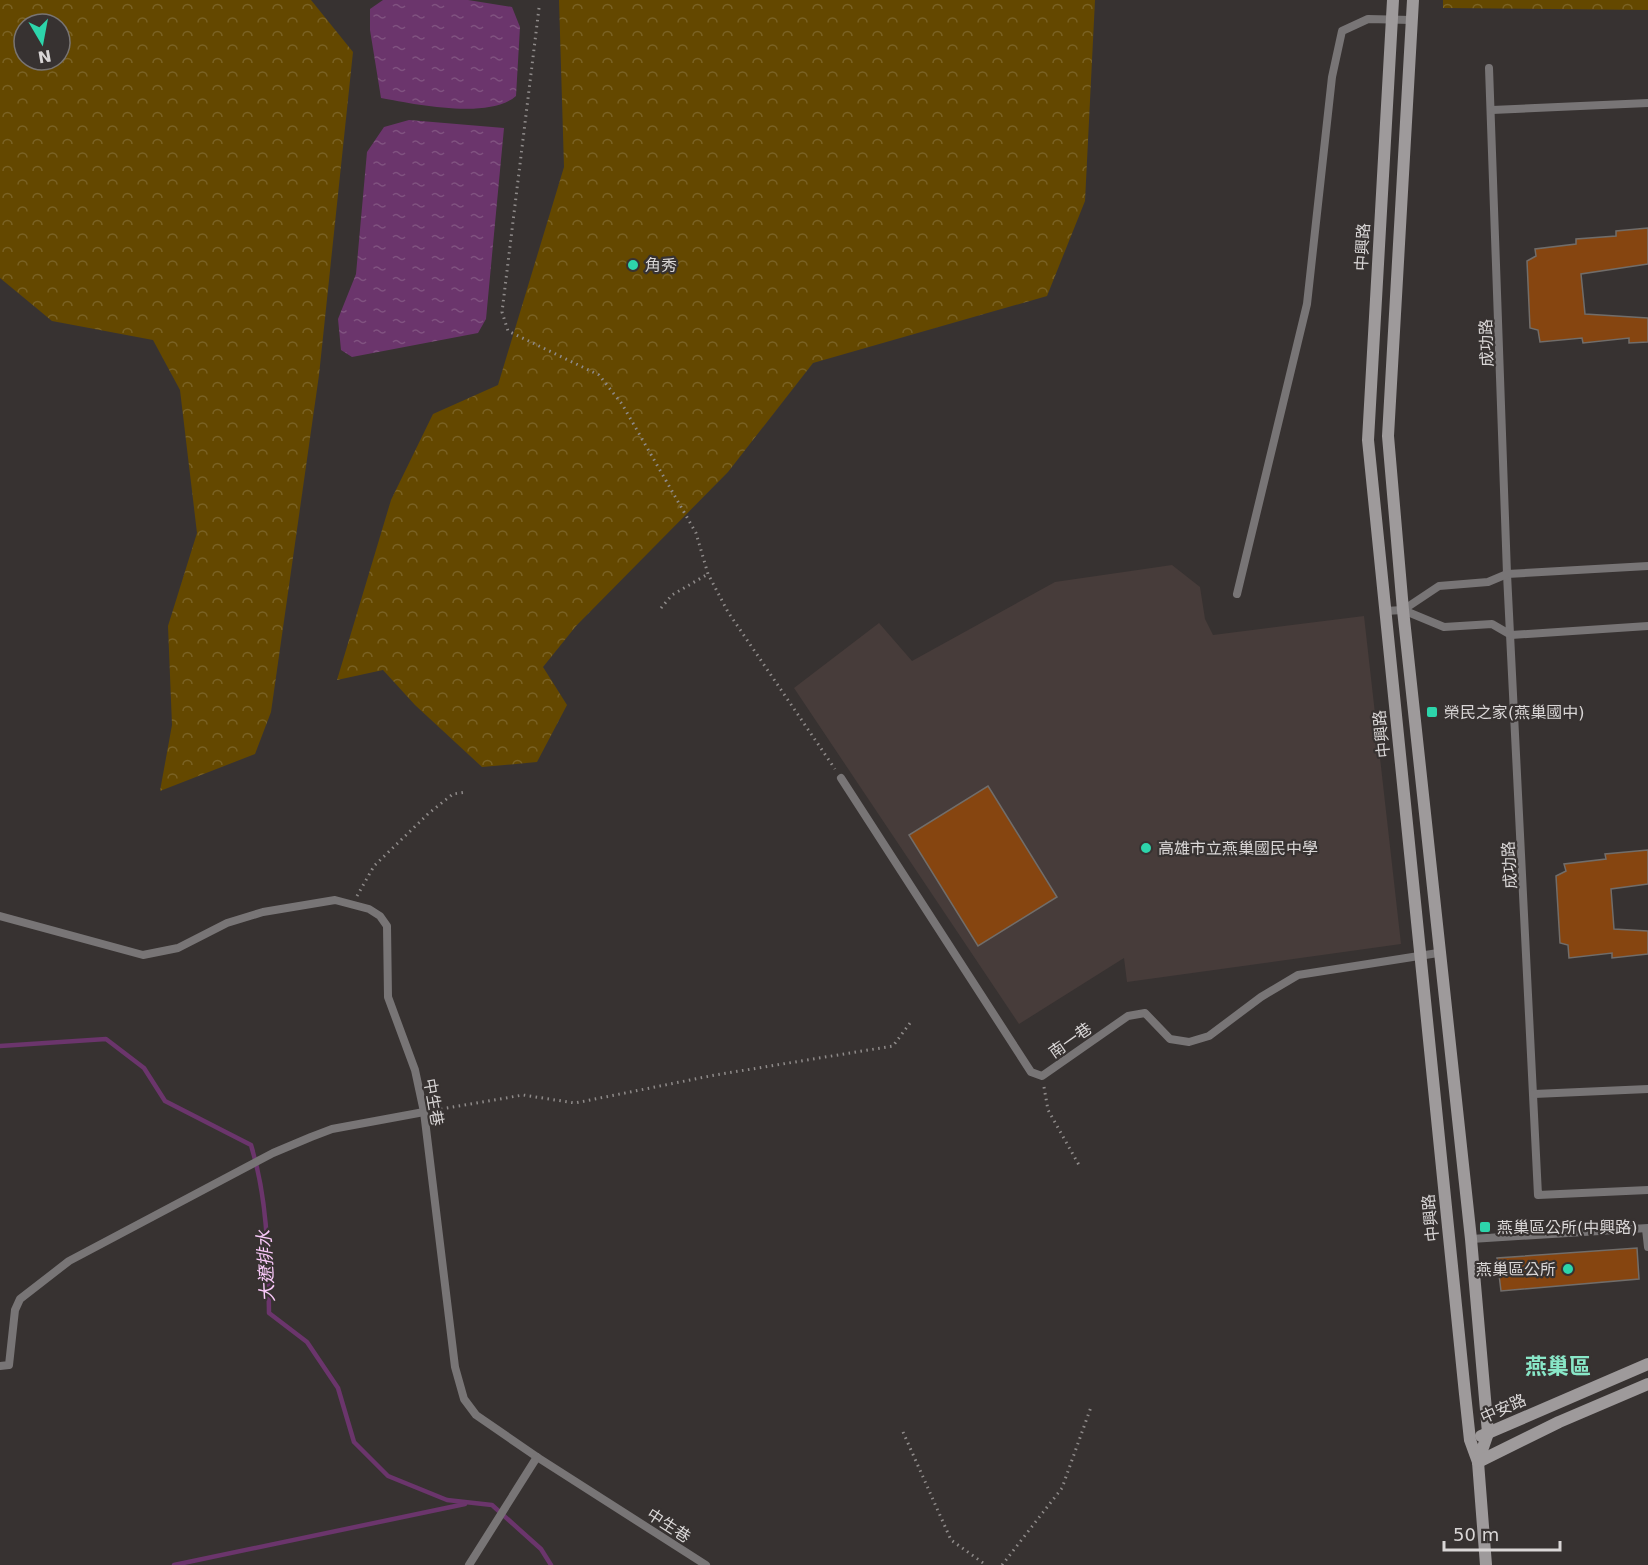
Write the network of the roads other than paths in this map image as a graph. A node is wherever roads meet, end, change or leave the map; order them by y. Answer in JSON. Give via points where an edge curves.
{"nodes":[{"id":1,"x":1394,"y":0,"type":"edge"},
{"id":2,"x":1413,"y":0,"type":"edge"},
{"id":3,"x":1392,"y":19,"type":"junction"},
{"id":4,"x":1412,"y":20,"type":"junction"},
{"id":5,"x":1489,"y":68,"type":"dead end"},
{"id":6,"x":1648,"y":103,"type":"edge"},
{"id":7,"x":1492,"y":110,"type":"junction"},
{"id":8,"x":1648,"y":566,"type":"edge"},
{"id":9,"x":1507,"y":574,"type":"junction"},
{"id":10,"x":1236,"y":594,"type":"dead end"},
{"id":11,"x":1403,"y":610,"type":"junction"},
{"id":12,"x":1385,"y":611,"type":"junction"},
{"id":13,"x":1648,"y":626,"type":"edge"},
{"id":14,"x":1510,"y":635,"type":"junction"},
{"id":15,"x":841,"y":778,"type":"road end"},
{"id":16,"x":0,"y":916,"type":"edge"},
{"id":17,"x":1438,"y":953,"type":"junction"},
{"id":18,"x":1420,"y":956,"type":"junction"},
{"id":19,"x":1648,"y":1089,"type":"edge"},
{"id":20,"x":1534,"y":1094,"type":"junction"},
{"id":21,"x":423,"y":1112,"type":"junction"},
{"id":22,"x":1648,"y":1190,"type":"edge"},
{"id":23,"x":1647,"y":1228,"type":"edge"},
{"id":24,"x":1471,"y":1239,"type":"junction"},
{"id":25,"x":1648,"y":1248,"type":"edge"},
{"id":26,"x":1648,"y":1364,"type":"edge"},
{"id":27,"x":0,"y":1366,"type":"edge"},
{"id":28,"x":1648,"y":1384,"type":"edge"},
{"id":29,"x":1488,"y":1433,"type":"junction"},
{"id":30,"x":1470,"y":1440,"type":"junction"},
{"id":31,"x":537,"y":1457,"type":"junction"},
{"id":32,"x":1478,"y":1462,"type":"junction"},
{"id":33,"x":469,"y":1565,"type":"edge"},
{"id":34,"x":706,"y":1565,"type":"edge"},
{"id":35,"x":1486,"y":1565,"type":"edge"}],
"edges":[{"from":1,"to":3,"type":"main road","name":"中興路"},
{"from":2,"to":4,"type":"main road","name":"中興路"},
{"from":3,"to":4,"type":"lane"},
{"from":3,"to":10,"type":"lane","via":[[1368,19],[1342,31],[1332,77],[1307,304]]},
{"from":3,"to":12,"type":"main road","name":"中興路","via":[[1368,440]]},
{"from":4,"to":11,"type":"main road","name":"中興路","via":[[1388,436]]},
{"from":5,"to":7,"type":"lane","name":"成功路"},
{"from":6,"to":7,"type":"lane"},
{"from":7,"to":9,"type":"lane","name":"成功路"},
{"from":8,"to":9,"type":"lane"},
{"from":9,"to":11,"type":"lane","via":[[1488,582],[1439,586]]},
{"from":9,"to":14,"type":"lane","name":"成功路"},
{"from":11,"to":12,"type":"lane"},
{"from":11,"to":14,"type":"lane","via":[[1444,627],[1492,624]]},
{"from":11,"to":17,"type":"main road","name":"中興路"},
{"from":12,"to":18,"type":"main road","name":"中興路"},
{"from":13,"to":14,"type":"lane"},
{"from":14,"to":20,"type":"lane","name":"成功路"},
{"from":15,"to":18,"type":"lane","name":"南一巷","via":[[1031,1072],[1042,1076],[1128,1016],[1145,1013],[1170,1040],[1189,1042],[1209,1036],[1298,975]]},
{"from":16,"to":21,"type":"lane","name":"中生巷","via":[[143,955],[178,948],[227,922],[263,912],[335,900],[369,909],[387,926],[388,997],[415,1070]]},
{"from":17,"to":18,"type":"lane","name":"南一巷"},
{"from":17,"to":24,"type":"main road","name":"中興路"},
{"from":18,"to":30,"type":"main road","name":"中興路"},
{"from":19,"to":20,"type":"lane"},
{"from":20,"to":22,"type":"lane","name":"成功路","via":[[1538,1195]]},
{"from":21,"to":27,"type":"lane","via":[[332,1129],[233,1174],[69,1261],[20,1299],[15,1310],[9,1365]]},
{"from":21,"to":31,"type":"lane","name":"中生巷","via":[[455,1367],[465,1399],[476,1415]]},
{"from":23,"to":24,"type":"lane"},
{"from":23,"to":25,"type":"lane"},
{"from":24,"to":29,"type":"main road","name":"中興路"},
{"from":26,"to":29,"type":"main road","name":"中安路"},
{"from":28,"to":32,"type":"main road"},
{"from":29,"to":30,"type":"main road","name":"中安路"},
{"from":29,"to":32,"type":"main road","name":"中興路"},
{"from":30,"to":32,"type":"main road","name":"中興路"},
{"from":31,"to":33,"type":"lane"},
{"from":31,"to":34,"type":"lane","name":"中生巷"},
{"from":32,"to":35,"type":"main road","name":"中興路"}]}
